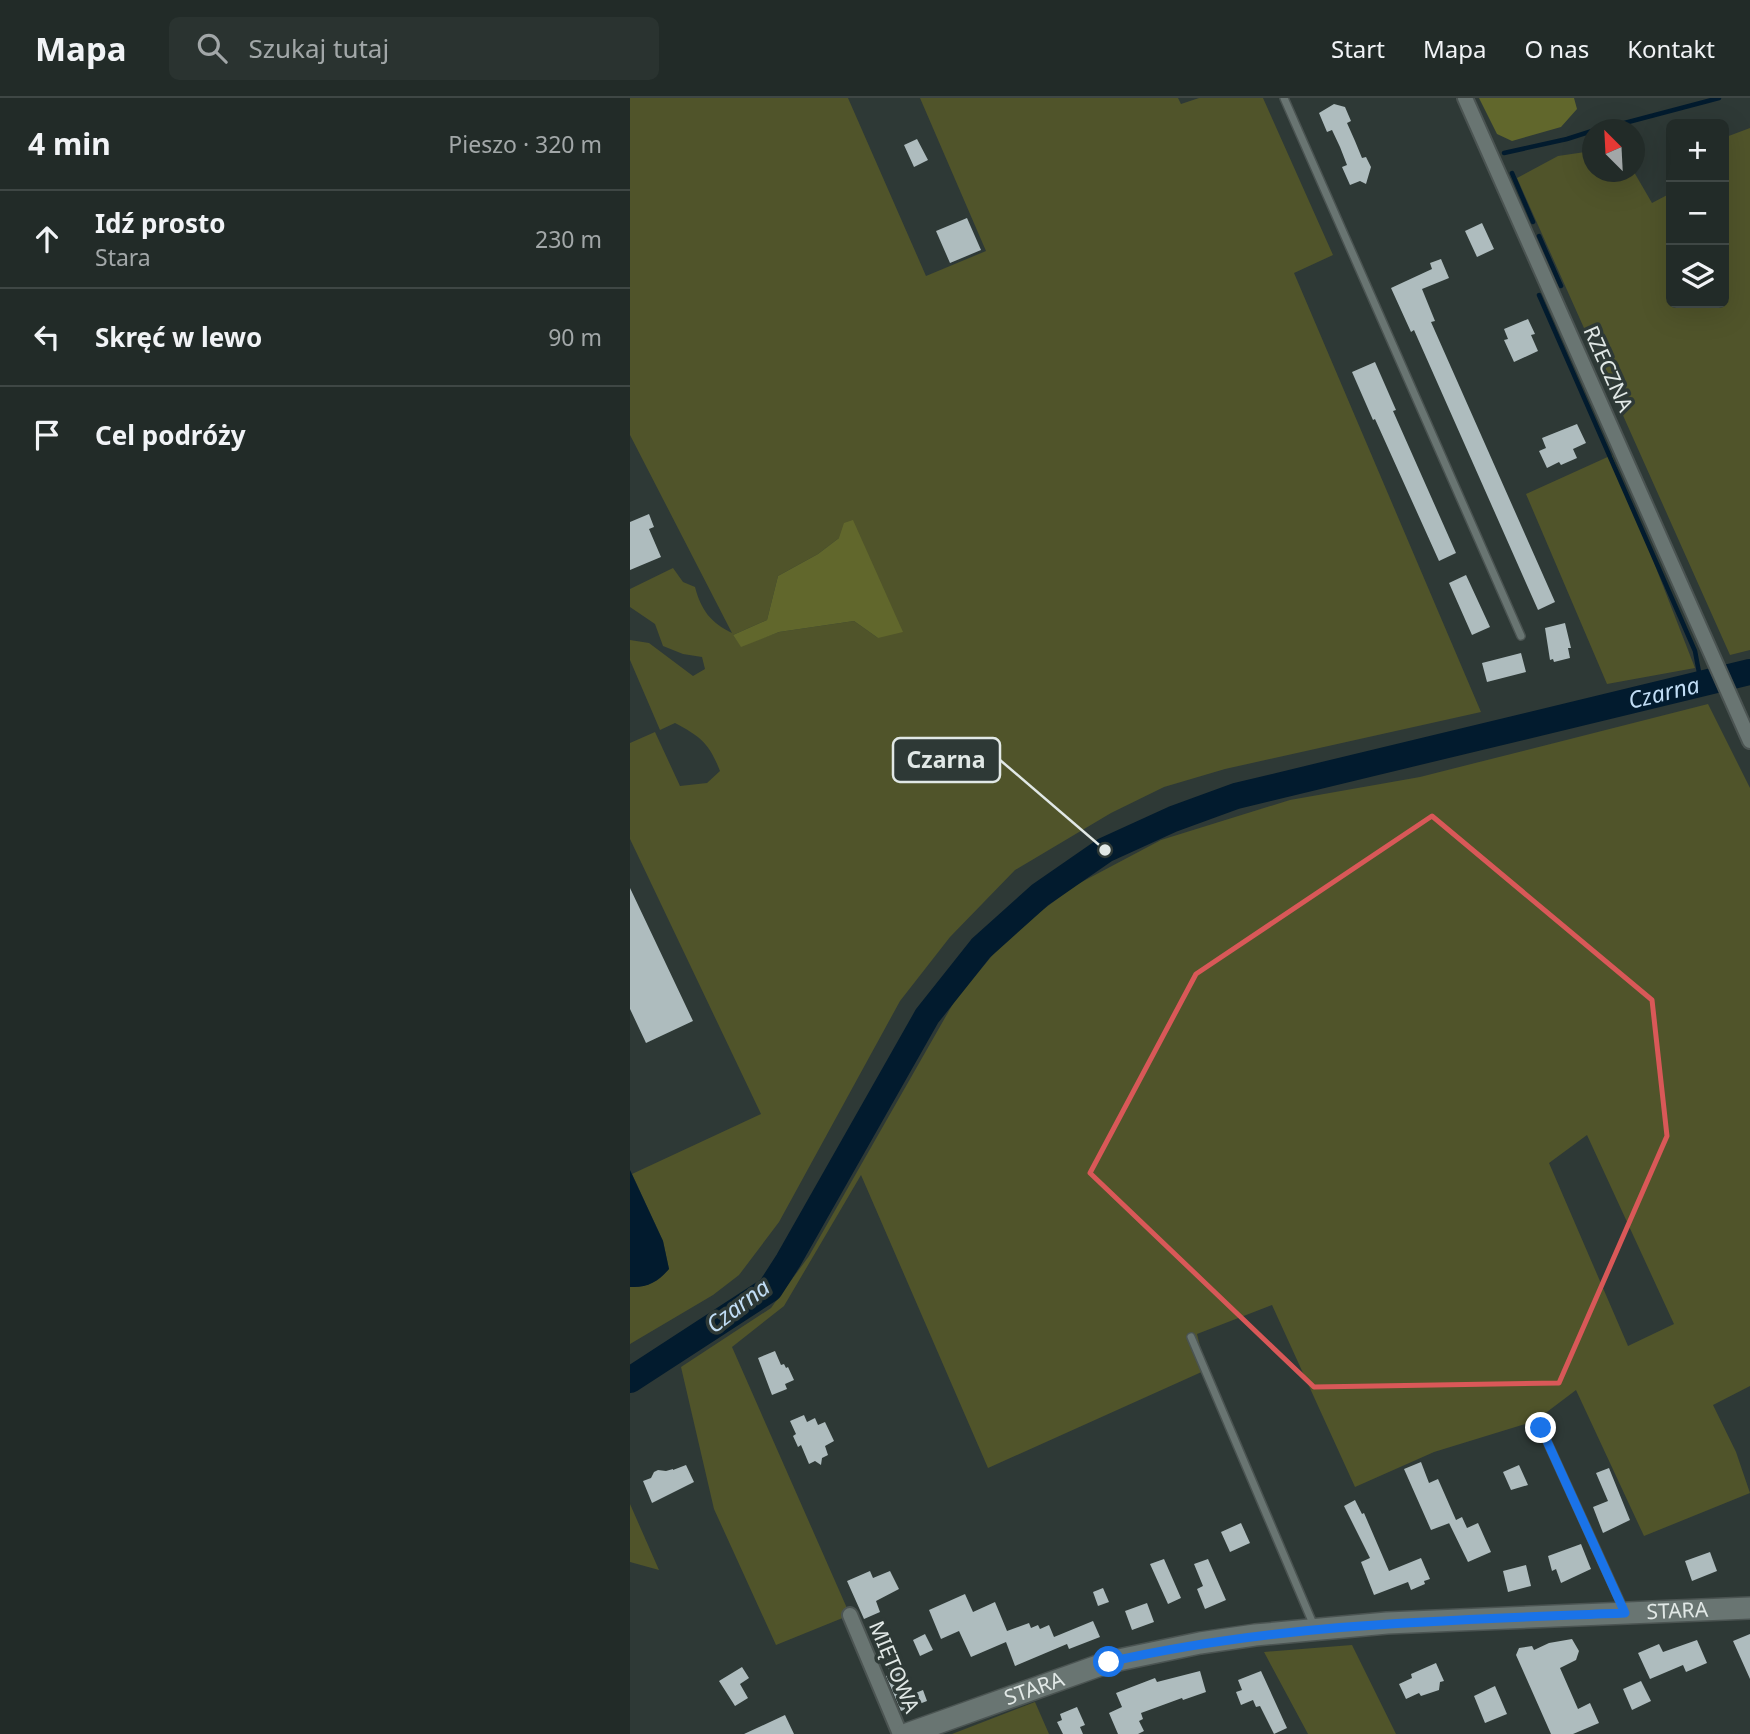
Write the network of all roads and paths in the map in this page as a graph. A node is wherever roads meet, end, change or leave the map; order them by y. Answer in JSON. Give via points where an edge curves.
{"nodes":[{"id":1,"x":1284,"y":98,"type":"edge"},
{"id":2,"x":1465,"y":98,"type":"edge"},
{"id":3,"x":1521,"y":636,"type":"dead end"},
{"id":4,"x":1750,"y":741,"type":"edge"},
{"id":5,"x":1191,"y":1337,"type":"dead end"},
{"id":6,"x":1541,"y":1428,"type":"dead end"},
{"id":7,"x":1750,"y":1608,"type":"edge"},
{"id":8,"x":1625,"y":1613,"type":"junction"},
{"id":9,"x":850,"y":1615,"type":"dead end"},
{"id":10,"x":1315,"y":1630,"type":"junction"},
{"id":11,"x":911,"y":1733,"type":"edge"}],
"edges":[{"from":1,"to":3,"type":"lane"},
{"from":2,"to":4,"type":"street","name":"RZECZNA"},
{"from":5,"to":10,"type":"lane"},
{"from":6,"to":8,"type":"lane"},
{"from":7,"to":8,"type":"street","name":"STARA"},
{"from":8,"to":10,"type":"street","name":"STARA"},
{"from":9,"to":11,"type":"street","name":"MIĘTOWA"},
{"from":10,"to":11,"type":"street","name":"STARA","via":[[1200,1643],[1109,1662]]}]}
